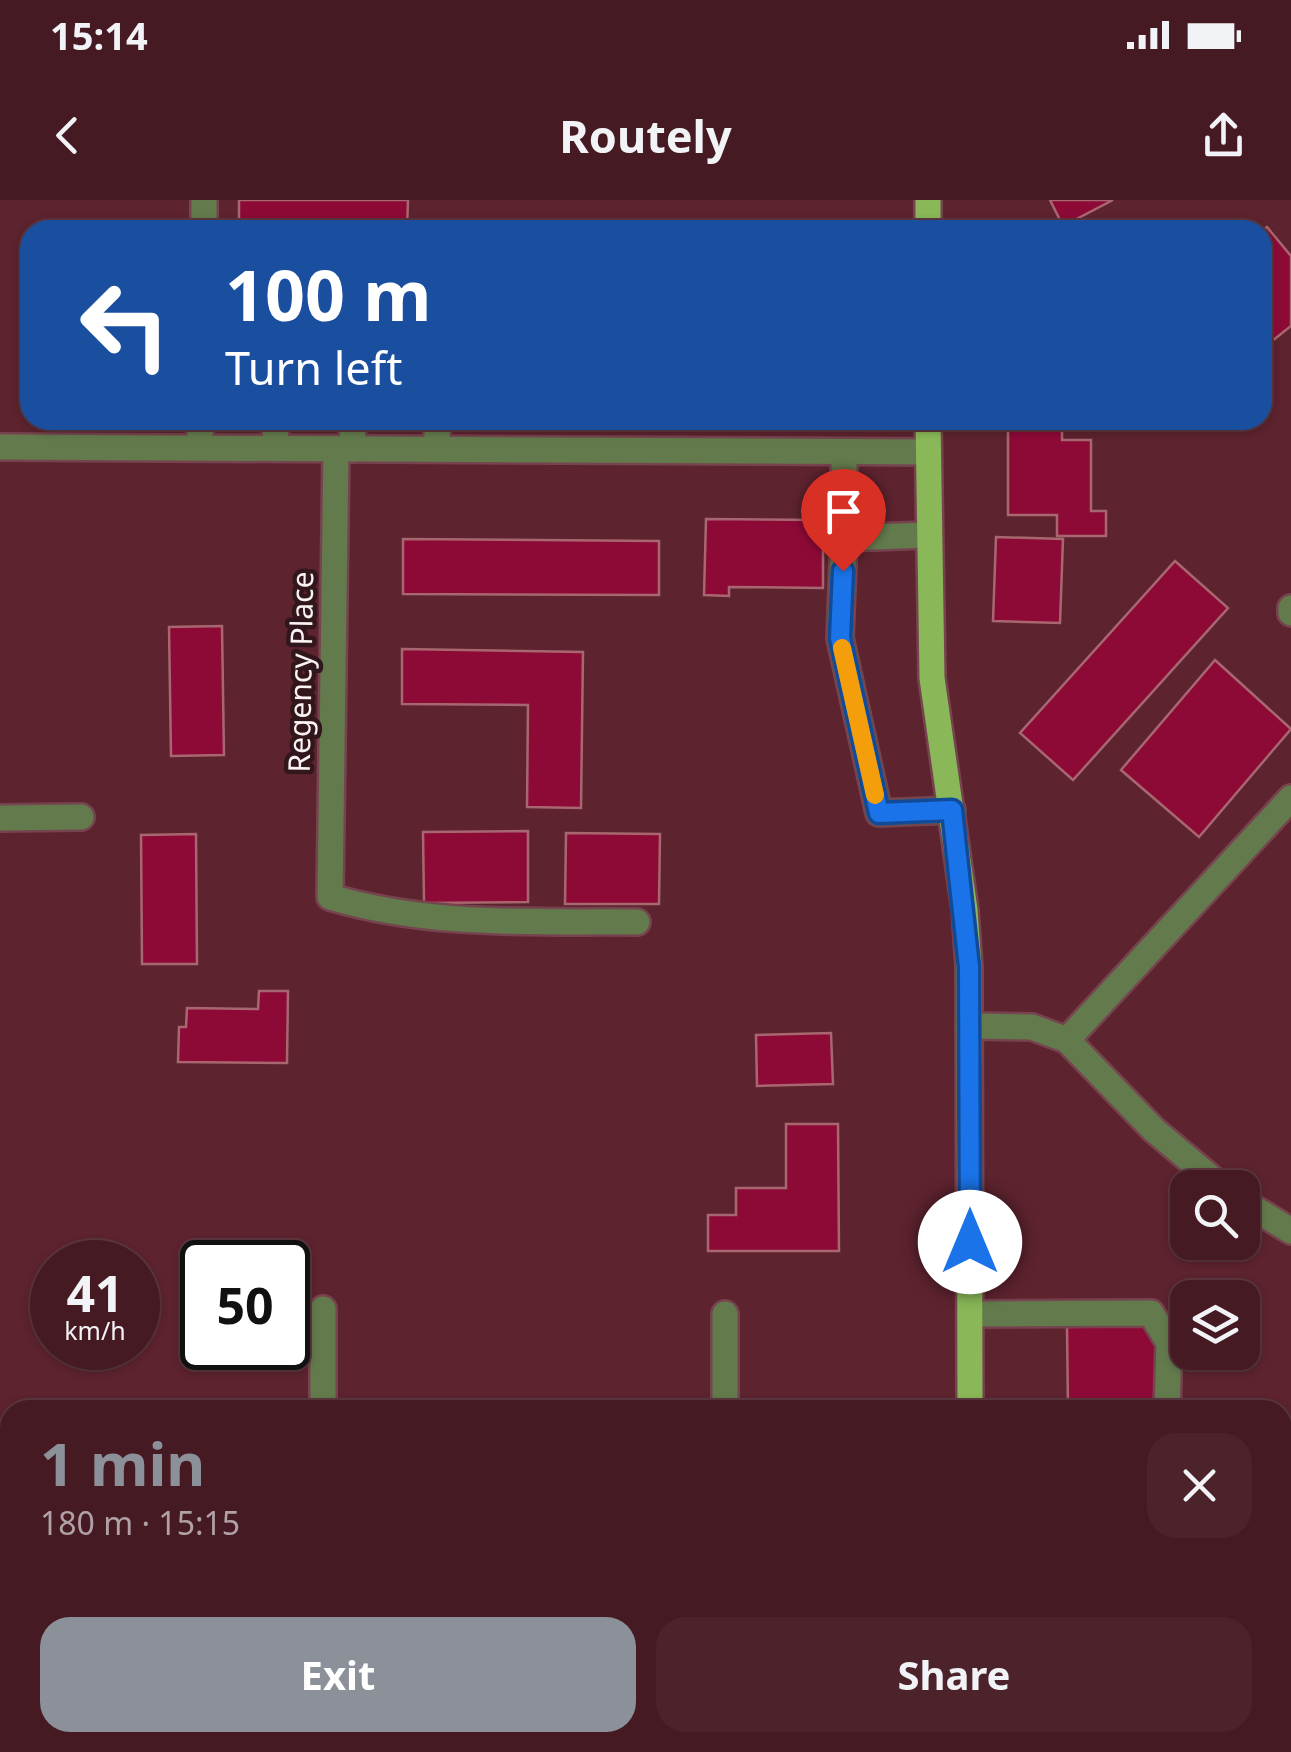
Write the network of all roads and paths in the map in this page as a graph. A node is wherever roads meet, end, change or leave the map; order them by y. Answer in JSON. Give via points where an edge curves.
{"nodes":[{"id":1,"x":200,"y":430,"type":"edge"},
{"id":2,"x":276,"y":430,"type":"edge"},
{"id":3,"x":349,"y":430,"type":"edge"},
{"id":4,"x":437,"y":430,"type":"edge"},
{"id":5,"x":928,"y":430,"type":"edge"},
{"id":6,"x":0,"y":447,"type":"edge"},
{"id":7,"x":200,"y":448,"type":"junction"},
{"id":8,"x":276,"y":448,"type":"junction"},
{"id":9,"x":344,"y":449,"type":"junction"},
{"id":10,"x":436,"y":449,"type":"junction"},
{"id":11,"x":844,"y":452,"type":"junction"},
{"id":12,"x":928,"y":452,"type":"junction"},
{"id":13,"x":928,"y":535,"type":"junction"},
{"id":14,"x":844,"y":538,"type":"junction"},
{"id":15,"x":1291,"y":798,"type":"edge"},
{"id":16,"x":952,"y":810,"type":"junction"},
{"id":17,"x":81,"y":817,"type":"dead end"},
{"id":18,"x":0,"y":818,"type":"edge"},
{"id":19,"x":637,"y":922,"type":"dead end"},
{"id":20,"x":970,"y":1026,"type":"junction"},
{"id":21,"x":1067,"y":1040,"type":"junction"},
{"id":22,"x":1202,"y":1170,"type":"edge"},
{"id":23,"x":1260,"y":1212,"type":"edge"},
{"id":24,"x":1291,"y":1231,"type":"edge"},
{"id":25,"x":323,"y":1309,"type":"dead end"},
{"id":26,"x":725,"y":1314,"type":"dead end"},
{"id":27,"x":970,"y":1314,"type":"junction"},
{"id":28,"x":323,"y":1400,"type":"edge"},
{"id":29,"x":724,"y":1400,"type":"edge"},
{"id":30,"x":970,"y":1400,"type":"edge"},
{"id":31,"x":1167,"y":1400,"type":"edge"}],
"edges":[{"from":1,"to":7,"type":"street"},
{"from":2,"to":8,"type":"street"},
{"from":3,"to":9,"type":"street","name":"Regency Place"},
{"from":4,"to":10,"type":"street"},
{"from":5,"to":12,"type":"main road"},
{"from":6,"to":7,"type":"street"},
{"from":7,"to":8,"type":"street"},
{"from":8,"to":9,"type":"street"},
{"from":9,"to":10,"type":"street"},
{"from":9,"to":19,"type":"street","name":"Regency Place","via":[[330,896],[452,921]]},
{"from":10,"to":11,"type":"street"},
{"from":11,"to":12,"type":"street"},
{"from":11,"to":14,"type":"street"},
{"from":12,"to":13,"type":"main road"},
{"from":13,"to":14,"type":"street"},
{"from":13,"to":16,"type":"main road","via":[[932,678]]},
{"from":14,"to":16,"type":"street","via":[[840,638],[879,813]]},
{"from":15,"to":21,"type":"street"},
{"from":16,"to":20,"type":"main road"},
{"from":17,"to":18,"type":"street"},
{"from":20,"to":21,"type":"street","via":[[1032,1027]]},
{"from":20,"to":27,"type":"main road"},
{"from":21,"to":22,"type":"street"},
{"from":23,"to":24,"type":"street"},
{"from":25,"to":28,"type":"street"},
{"from":26,"to":29,"type":"street"},
{"from":27,"to":30,"type":"main road"},
{"from":27,"to":31,"type":"street","via":[[1151,1313],[1169,1343]]}]}
